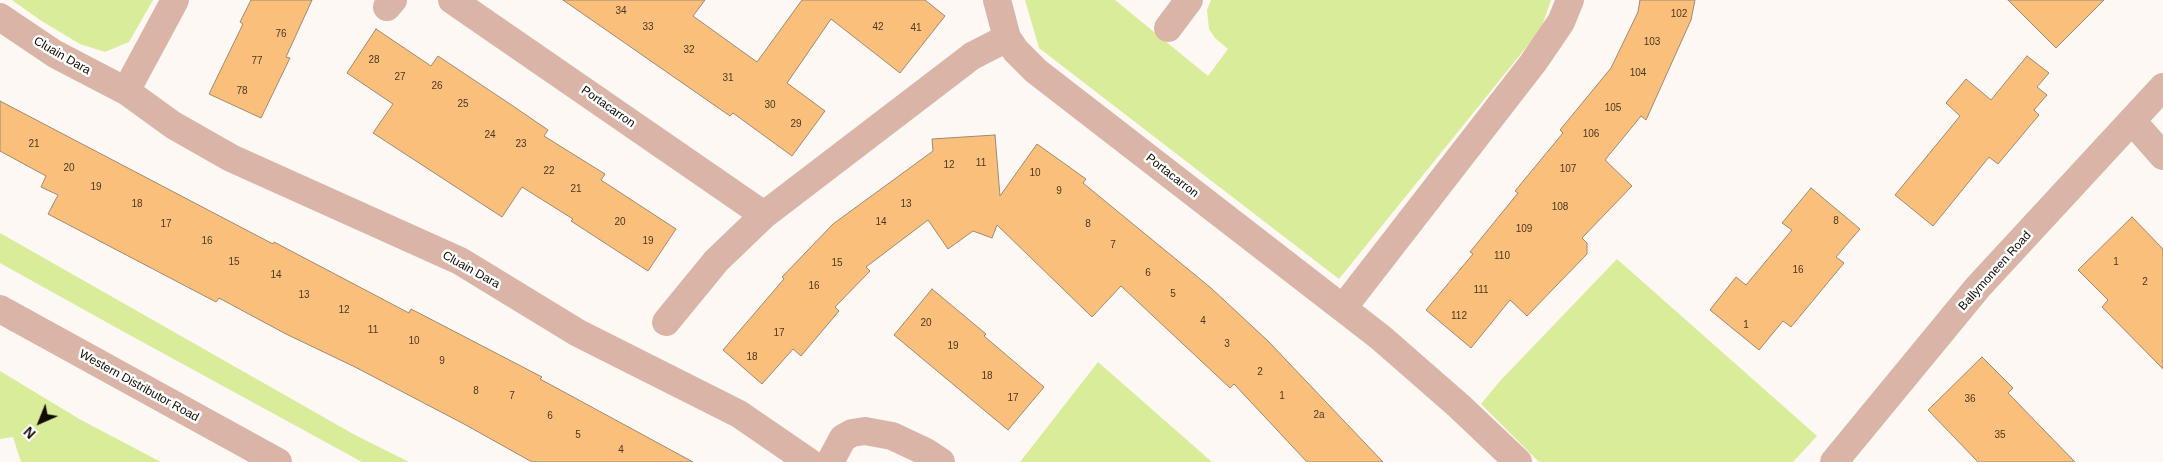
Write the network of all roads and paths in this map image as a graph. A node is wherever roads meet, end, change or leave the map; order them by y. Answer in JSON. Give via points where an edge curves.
{"nodes":[{"id":1,"x":175,"y":0,"type":"edge"},
{"id":2,"x":452,"y":0,"type":"edge"},
{"id":3,"x":997,"y":0,"type":"edge"},
{"id":4,"x":1189,"y":0,"type":"edge"},
{"id":5,"x":1570,"y":0,"type":"edge"},
{"id":6,"x":0,"y":17,"type":"edge"},
{"id":7,"x":1168,"y":28,"type":"dead end"},
{"id":8,"x":1007,"y":38,"type":"junction"},
{"id":9,"x":2163,"y":87,"type":"edge"},
{"id":10,"x":126,"y":91,"type":"junction"},
{"id":11,"x":2133,"y":122,"type":"junction"},
{"id":12,"x":2163,"y":156,"type":"edge"},
{"id":13,"x":764,"y":215,"type":"junction"},
{"id":14,"x":1343,"y":308,"type":"junction"},
{"id":15,"x":0,"y":309,"type":"edge"},
{"id":16,"x":666,"y":322,"type":"dead end"},
{"id":17,"x":278,"y":462,"type":"edge"},
{"id":18,"x":809,"y":462,"type":"edge"},
{"id":19,"x":830,"y":462,"type":"edge"},
{"id":20,"x":941,"y":462,"type":"edge"},
{"id":21,"x":1518,"y":462,"type":"edge"},
{"id":22,"x":1834,"y":462,"type":"edge"}],
"edges":[{"from":1,"to":10,"type":"street"},
{"from":2,"to":13,"type":"street","name":"Portacarron"},
{"from":3,"to":8,"type":"street","name":"Portacarron"},
{"from":4,"to":7,"type":"street"},
{"from":5,"to":14,"type":"street","via":[[1561,22],[1533,63]]},
{"from":6,"to":10,"type":"street","name":"Cluain Dara","via":[[55,54]]},
{"from":8,"to":13,"type":"street","via":[[972,56]]},
{"from":8,"to":14,"type":"street","name":"Portacarron","via":[[1036,71]]},
{"from":9,"to":11,"type":"street","name":"Ballymoneen Road"},
{"from":10,"to":18,"type":"street","name":"Cluain Dara","via":[[173,125],[231,158],[460,261],[578,333],[739,414]]},
{"from":11,"to":12,"type":"street"},
{"from":11,"to":22,"type":"street","name":"Ballymoneen Road","via":[[1978,287]]},
{"from":13,"to":16,"type":"street","via":[[716,261]]},
{"from":14,"to":21,"type":"street","name":"Portacarron","via":[[1459,406]]},
{"from":15,"to":17,"type":"street","name":"Western Distributor Road"},
{"from":19,"to":20,"type":"street","via":[[843,438],[866,431],[892,436]]}]}
